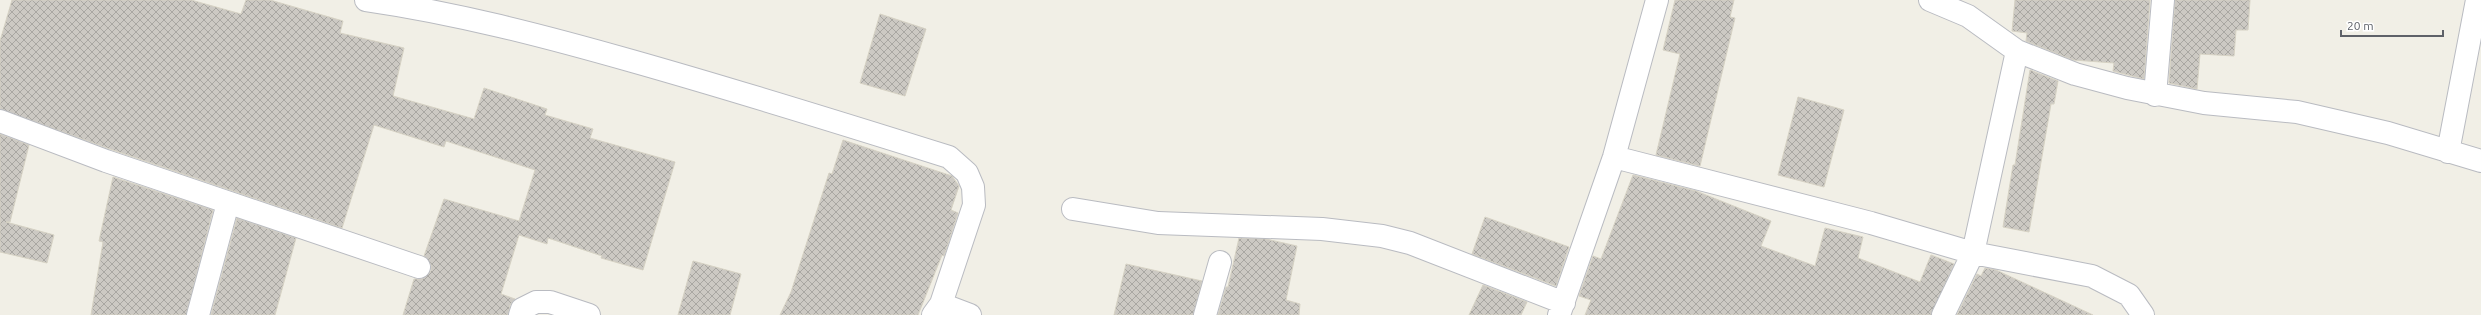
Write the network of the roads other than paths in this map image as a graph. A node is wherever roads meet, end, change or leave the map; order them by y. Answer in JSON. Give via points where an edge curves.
{"nodes":[{"id":1,"x":366,"y":0,"type":"edge"},
{"id":2,"x":1656,"y":0,"type":"edge"},
{"id":3,"x":1930,"y":0,"type":"edge"},
{"id":4,"x":2163,"y":0,"type":"edge"},
{"id":5,"x":2477,"y":0,"type":"edge"},
{"id":6,"x":2017,"y":51,"type":"junction"},
{"id":7,"x":2155,"y":95,"type":"junction"},
{"id":8,"x":0,"y":121,"type":"edge"},
{"id":9,"x":2448,"y":152,"type":"junction"},
{"id":10,"x":1614,"y":157,"type":"junction"},
{"id":11,"x":2481,"y":161,"type":"edge"},
{"id":12,"x":228,"y":203,"type":"junction"},
{"id":13,"x":1073,"y":209,"type":"dead end"},
{"id":14,"x":1973,"y":253,"type":"junction"},
{"id":15,"x":1220,"y":262,"type":"dead end"},
{"id":16,"x":419,"y":267,"type":"dead end"},
{"id":17,"x":937,"y":309,"type":"edge"},
{"id":18,"x":1561,"y":309,"type":"edge"},
{"id":19,"x":198,"y":315,"type":"edge"},
{"id":20,"x":520,"y":315,"type":"edge"},
{"id":21,"x":589,"y":315,"type":"edge"},
{"id":22,"x":970,"y":315,"type":"edge"},
{"id":23,"x":1205,"y":315,"type":"edge"},
{"id":24,"x":1943,"y":315,"type":"edge"},
{"id":25,"x":2143,"y":315,"type":"edge"}],
"edges":[{"from":1,"to":17,"type":"street","via":[[409,6],[531,32],[723,87],[949,157],[967,172],[973,187],[974,205]]},
{"from":2,"to":10,"type":"street"},
{"from":3,"to":6,"type":"street","via":[[1968,16]]},
{"from":4,"to":7,"type":"street"},
{"from":5,"to":9,"type":"street"},
{"from":6,"to":7,"type":"street","via":[[2075,74]]},
{"from":6,"to":14,"type":"street"},
{"from":7,"to":9,"type":"street","via":[[2204,103],[2297,112],[2388,133]]},
{"from":8,"to":12,"type":"street"},
{"from":9,"to":11,"type":"street"},
{"from":10,"to":14,"type":"street","via":[[1871,223]]},
{"from":10,"to":18,"type":"street"},
{"from":12,"to":16,"type":"street"},
{"from":12,"to":19,"type":"street"},
{"from":13,"to":18,"type":"street","via":[[1158,223],[1322,229],[1382,236],[1410,242]]},
{"from":14,"to":24,"type":"street"},
{"from":14,"to":25,"type":"street","via":[[2092,276],[2129,295]]},
{"from":15,"to":23,"type":"street"},
{"from":17,"to":22,"type":"street"},
{"from":20,"to":21,"type":"street","via":[[522,309],[536,302],[550,302]]}]}
